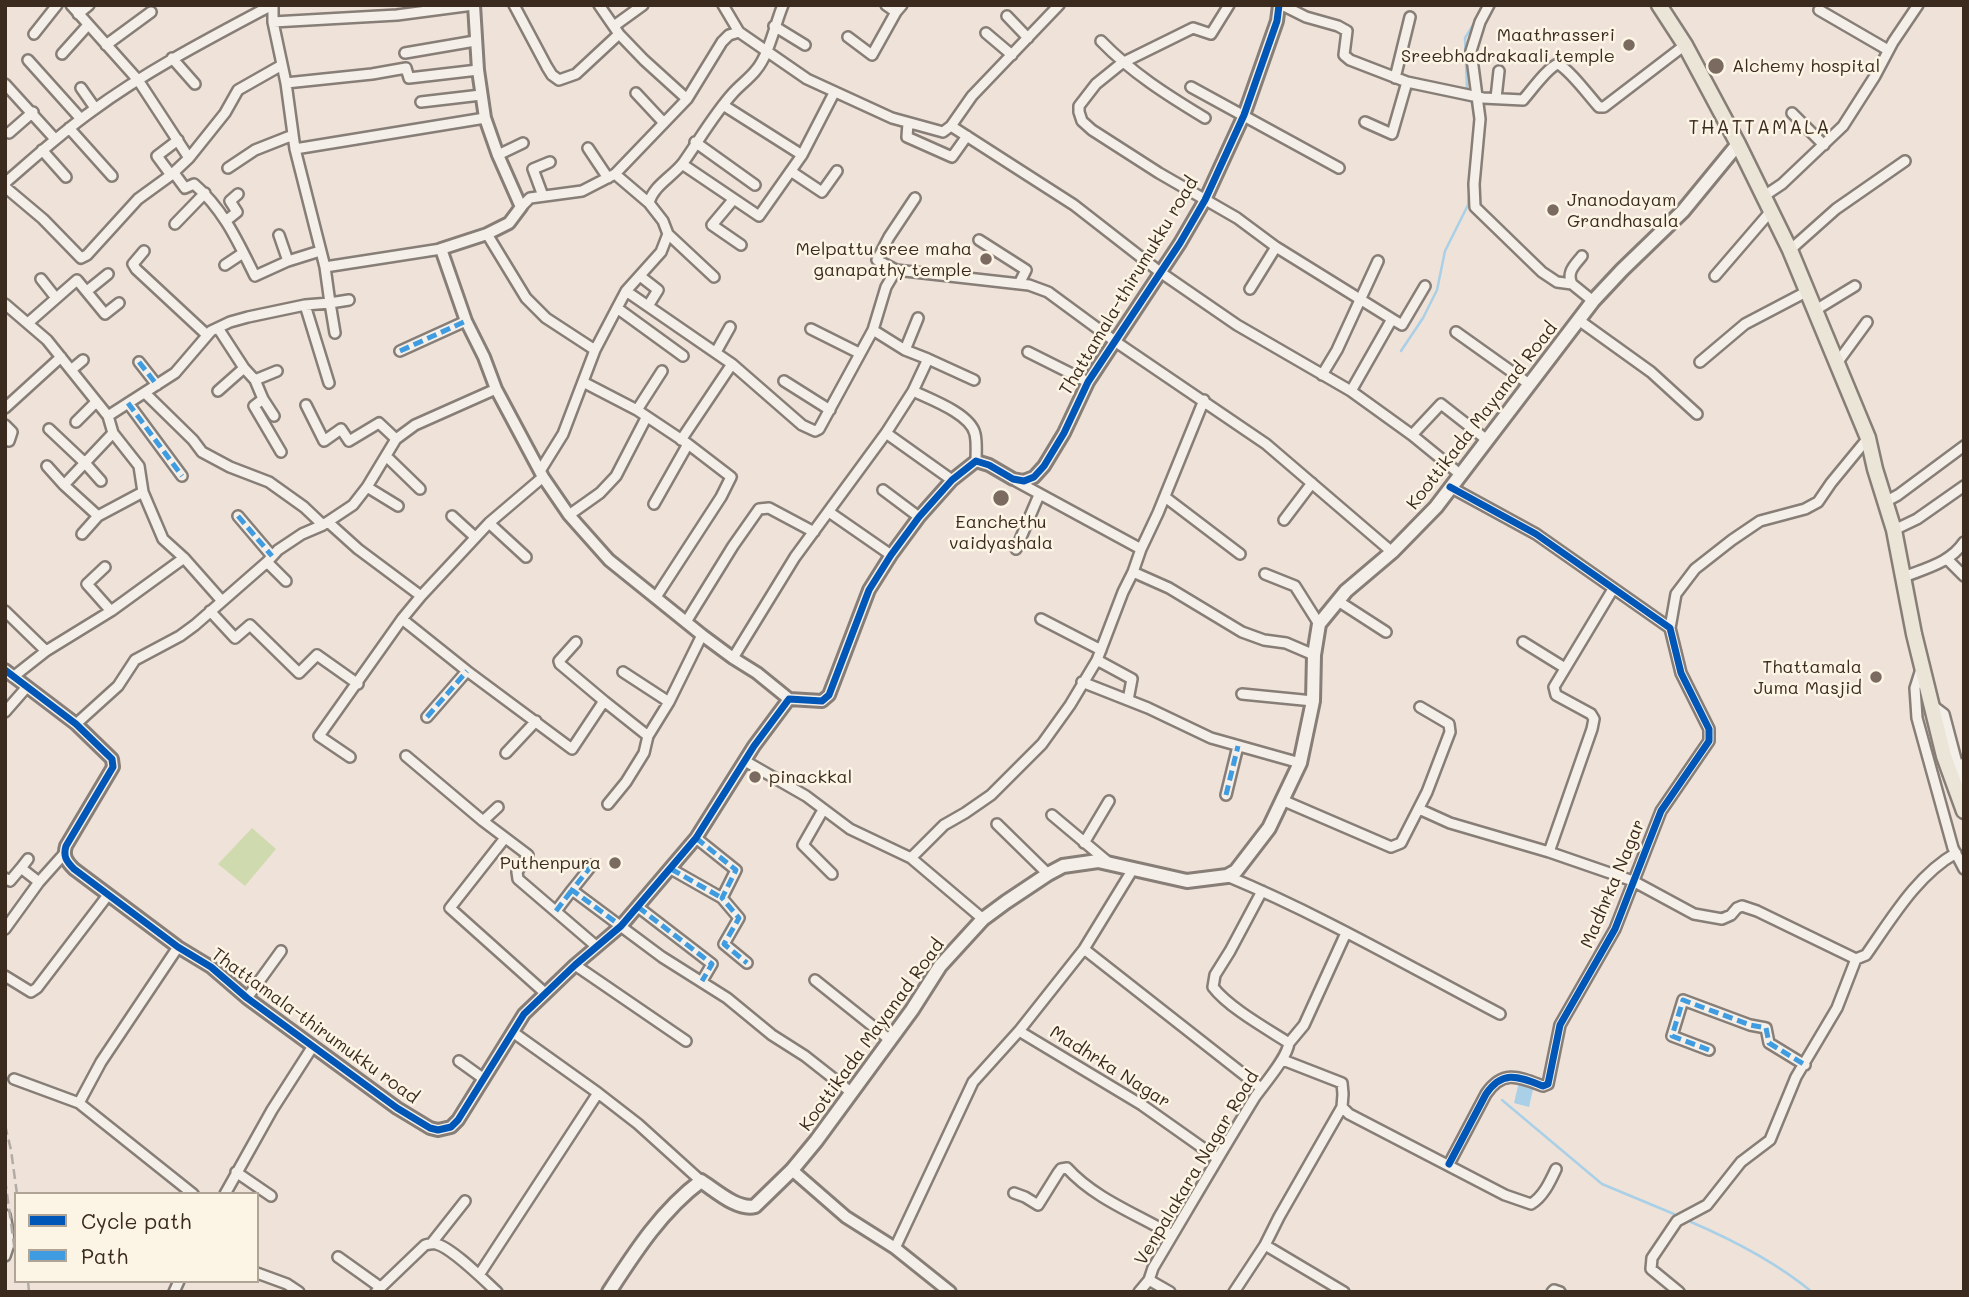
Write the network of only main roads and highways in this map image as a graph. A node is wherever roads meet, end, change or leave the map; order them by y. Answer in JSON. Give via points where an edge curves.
{"nodes":[{"id":1,"x":1663,"y":7,"type":"edge"},
{"id":2,"x":1738,"y":144,"type":"junction"},
{"id":3,"x":1964,"y":811,"type":"edge"},
{"id":4,"x":609,"y":1292,"type":"edge"}],
"edges":[{"from":1,"to":2,"type":"main road"},
{"from":2,"to":3,"type":"main road","via":[[1790,250],[1868,438],[1894,530],[1944,757]]},
{"from":2,"to":4,"type":"main road","name":"Koottikada Mayanad Road","via":[[1683,211],[1593,301],[1436,507],[1346,591],[1319,624],[1313,701],[1300,763],[1269,828],[1236,871],[1187,881],[1098,861],[1063,866],[1048,874],[983,919],[940,966],[852,1093],[792,1170],[755,1206],[741,1207],[701,1181],[636,1250]]}]}
